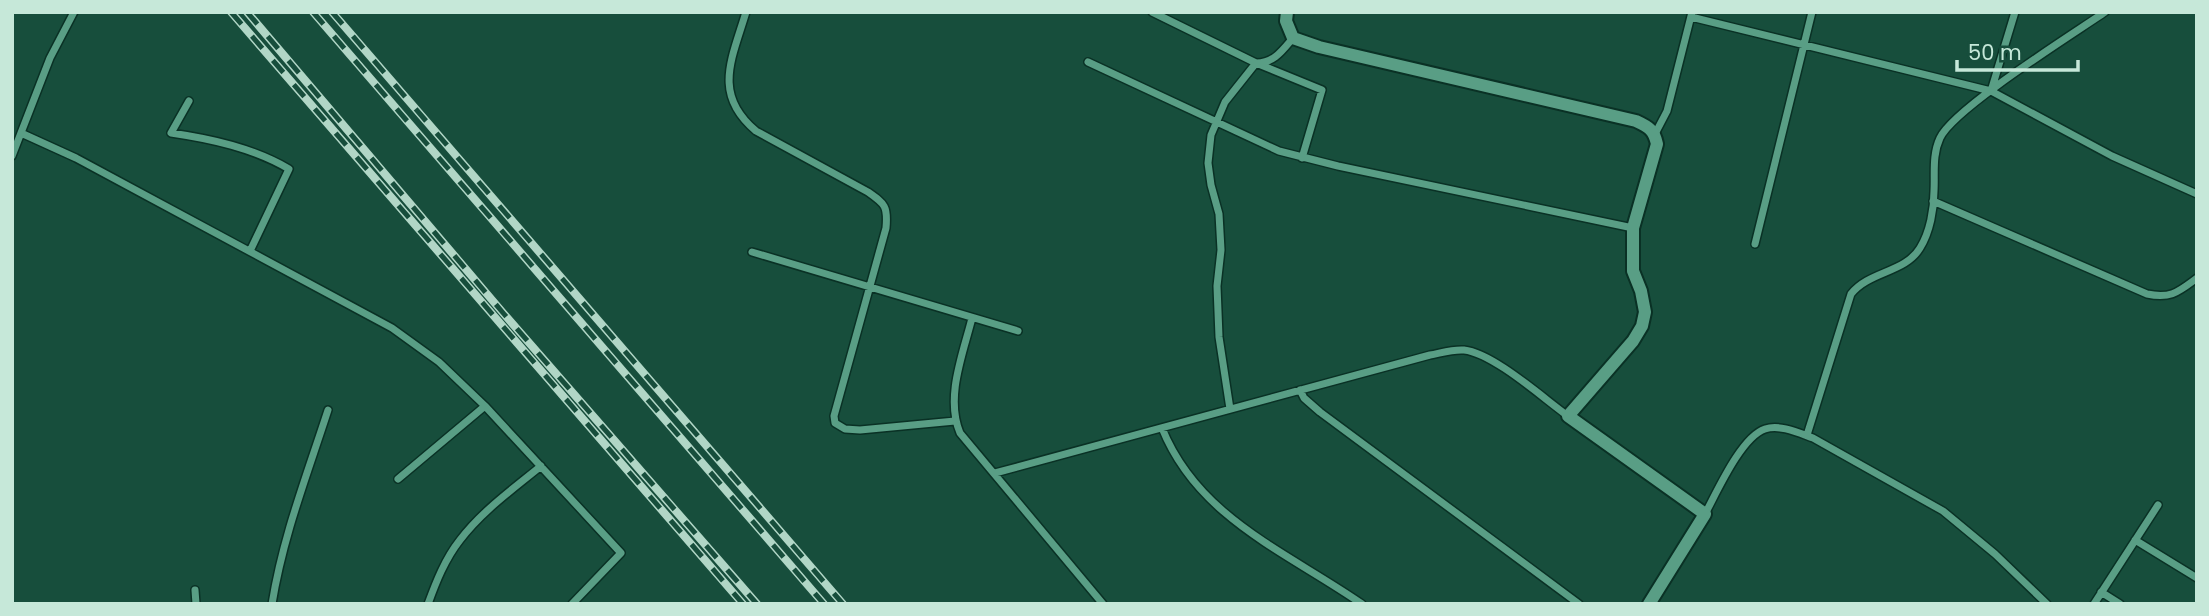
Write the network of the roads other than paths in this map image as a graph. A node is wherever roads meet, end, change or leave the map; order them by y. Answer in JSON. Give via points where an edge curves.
{"nodes":[{"id":1,"x":74,"y":12,"type":"edge"},
{"id":2,"x":746,"y":12,"type":"edge"},
{"id":3,"x":1152,"y":12,"type":"edge"},
{"id":4,"x":1287,"y":12,"type":"edge"},
{"id":5,"x":1812,"y":12,"type":"edge"},
{"id":6,"x":2015,"y":12,"type":"edge"},
{"id":7,"x":2105,"y":12,"type":"edge"},
{"id":8,"x":1692,"y":15,"type":"edge"},
{"id":9,"x":1293,"y":38,"type":"junction"},
{"id":10,"x":1804,"y":45,"type":"junction"},
{"id":11,"x":1088,"y":62,"type":"dead end"},
{"id":12,"x":1255,"y":63,"type":"junction"},
{"id":13,"x":1991,"y":91,"type":"junction"},
{"id":14,"x":189,"y":100,"type":"dead end"},
{"id":15,"x":1217,"y":122,"type":"junction"},
{"id":16,"x":21,"y":133,"type":"junction"},
{"id":17,"x":1655,"y":134,"type":"junction"},
{"id":18,"x":12,"y":156,"type":"edge"},
{"id":19,"x":1302,"y":158,"type":"junction"},
{"id":20,"x":2197,"y":194,"type":"edge"},
{"id":21,"x":1933,"y":201,"type":"junction"},
{"id":22,"x":1633,"y":228,"type":"junction"},
{"id":23,"x":1755,"y":244,"type":"dead end"},
{"id":24,"x":250,"y":251,"type":"junction"},
{"id":25,"x":752,"y":252,"type":"dead end"},
{"id":26,"x":2197,"y":278,"type":"edge"},
{"id":27,"x":869,"y":287,"type":"junction"},
{"id":28,"x":972,"y":317,"type":"junction"},
{"id":29,"x":1018,"y":331,"type":"dead end"},
{"id":30,"x":1300,"y":390,"type":"junction"},
{"id":31,"x":485,"y":406,"type":"junction"},
{"id":32,"x":1230,"y":409,"type":"junction"},
{"id":33,"x":328,"y":410,"type":"dead end"},
{"id":34,"x":1567,"y":415,"type":"junction"},
{"id":35,"x":955,"y":421,"type":"junction"},
{"id":36,"x":1162,"y":428,"type":"junction"},
{"id":37,"x":1807,"y":435,"type":"junction"},
{"id":38,"x":541,"y":466,"type":"junction"},
{"id":39,"x":995,"y":473,"type":"junction"},
{"id":40,"x":398,"y":479,"type":"dead end"},
{"id":41,"x":2158,"y":505,"type":"dead end"},
{"id":42,"x":1704,"y":514,"type":"junction"},
{"id":43,"x":2135,"y":540,"type":"junction"},
{"id":44,"x":2197,"y":578,"type":"edge"},
{"id":45,"x":195,"y":590,"type":"dead end"},
{"id":46,"x":2101,"y":592,"type":"junction"},
{"id":47,"x":196,"y":604,"type":"edge"},
{"id":48,"x":272,"y":604,"type":"edge"},
{"id":49,"x":428,"y":604,"type":"edge"},
{"id":50,"x":572,"y":604,"type":"edge"},
{"id":51,"x":1103,"y":604,"type":"edge"},
{"id":52,"x":1362,"y":604,"type":"edge"},
{"id":53,"x":1579,"y":604,"type":"edge"},
{"id":54,"x":1649,"y":604,"type":"edge"},
{"id":55,"x":2048,"y":604,"type":"edge"},
{"id":56,"x":2094,"y":604,"type":"edge"},
{"id":57,"x":2120,"y":604,"type":"edge"}],
"edges":[{"from":1,"to":16,"type":"street","via":[[50,58]]},
{"from":2,"to":27,"type":"street","via":[[728,79],[731,98],[740,117],[756,131],[883,203],[886,228]]},
{"from":3,"to":12,"type":"street"},
{"from":4,"to":9,"type":"street"},
{"from":5,"to":10,"type":"street"},
{"from":6,"to":13,"type":"street"},
{"from":7,"to":13,"type":"street"},
{"from":8,"to":10,"type":"street"},
{"from":8,"to":17,"type":"street","via":[[1667,111]]},
{"from":9,"to":12,"type":"street","via":[[1278,56]]},
{"from":9,"to":17,"type":"street","via":[[1636,121]]},
{"from":10,"to":13,"type":"street"},
{"from":10,"to":23,"type":"street"},
{"from":11,"to":15,"type":"street"},
{"from":12,"to":15,"type":"street","via":[[1225,102]]},
{"from":12,"to":19,"type":"street","via":[[1322,90]]},
{"from":13,"to":20,"type":"street","via":[[2112,156]]},
{"from":13,"to":21,"type":"street","via":[[1949,124],[1940,137]]},
{"from":14,"to":24,"type":"street","via":[[171,133],[232,145],[289,169]]},
{"from":15,"to":19,"type":"street"},
{"from":15,"to":32,"type":"street","via":[[1208,163],[1219,214],[1219,337]]},
{"from":16,"to":18,"type":"street"},
{"from":16,"to":24,"type":"street"},
{"from":17,"to":22,"type":"street","via":[[1657,144]]},
{"from":19,"to":22,"type":"street"},
{"from":21,"to":26,"type":"street","via":[[2147,294],[2163,297],[2176,293]]},
{"from":21,"to":37,"type":"street","via":[[1921,247],[1909,262],[1859,284],[1851,294]]},
{"from":22,"to":34,"type":"street","via":[[1633,271],[1646,312],[1642,326]]},
{"from":24,"to":31,"type":"street","via":[[392,328],[439,362]]},
{"from":25,"to":27,"type":"street"},
{"from":27,"to":28,"type":"street"},
{"from":27,"to":35,"type":"street","via":[[835,423],[860,430]]},
{"from":28,"to":29,"type":"street"},
{"from":28,"to":35,"type":"street","via":[[954,398]]},
{"from":30,"to":32,"type":"street"},
{"from":30,"to":34,"type":"street","via":[[1461,350],[1490,359]]},
{"from":30,"to":53,"type":"street","via":[[1320,412]]},
{"from":31,"to":38,"type":"street"},
{"from":31,"to":40,"type":"street"},
{"from":32,"to":36,"type":"street"},
{"from":33,"to":48,"type":"street","via":[[293,510]]},
{"from":34,"to":42,"type":"street"},
{"from":35,"to":39,"type":"street"},
{"from":36,"to":39,"type":"street"},
{"from":36,"to":52,"type":"street","via":[[1182,466],[1220,510]]},
{"from":37,"to":42,"type":"street","via":[[1767,428],[1752,435]]},
{"from":37,"to":55,"type":"street","via":[[1943,511]]},
{"from":38,"to":49,"type":"street","via":[[459,541]]},
{"from":38,"to":50,"type":"street","via":[[621,553]]},
{"from":39,"to":51,"type":"street"},
{"from":41,"to":43,"type":"street"},
{"from":42,"to":54,"type":"street"},
{"from":43,"to":44,"type":"street"},
{"from":43,"to":46,"type":"street"},
{"from":45,"to":47,"type":"street"},
{"from":46,"to":56,"type":"street"},
{"from":46,"to":57,"type":"street"}]}
